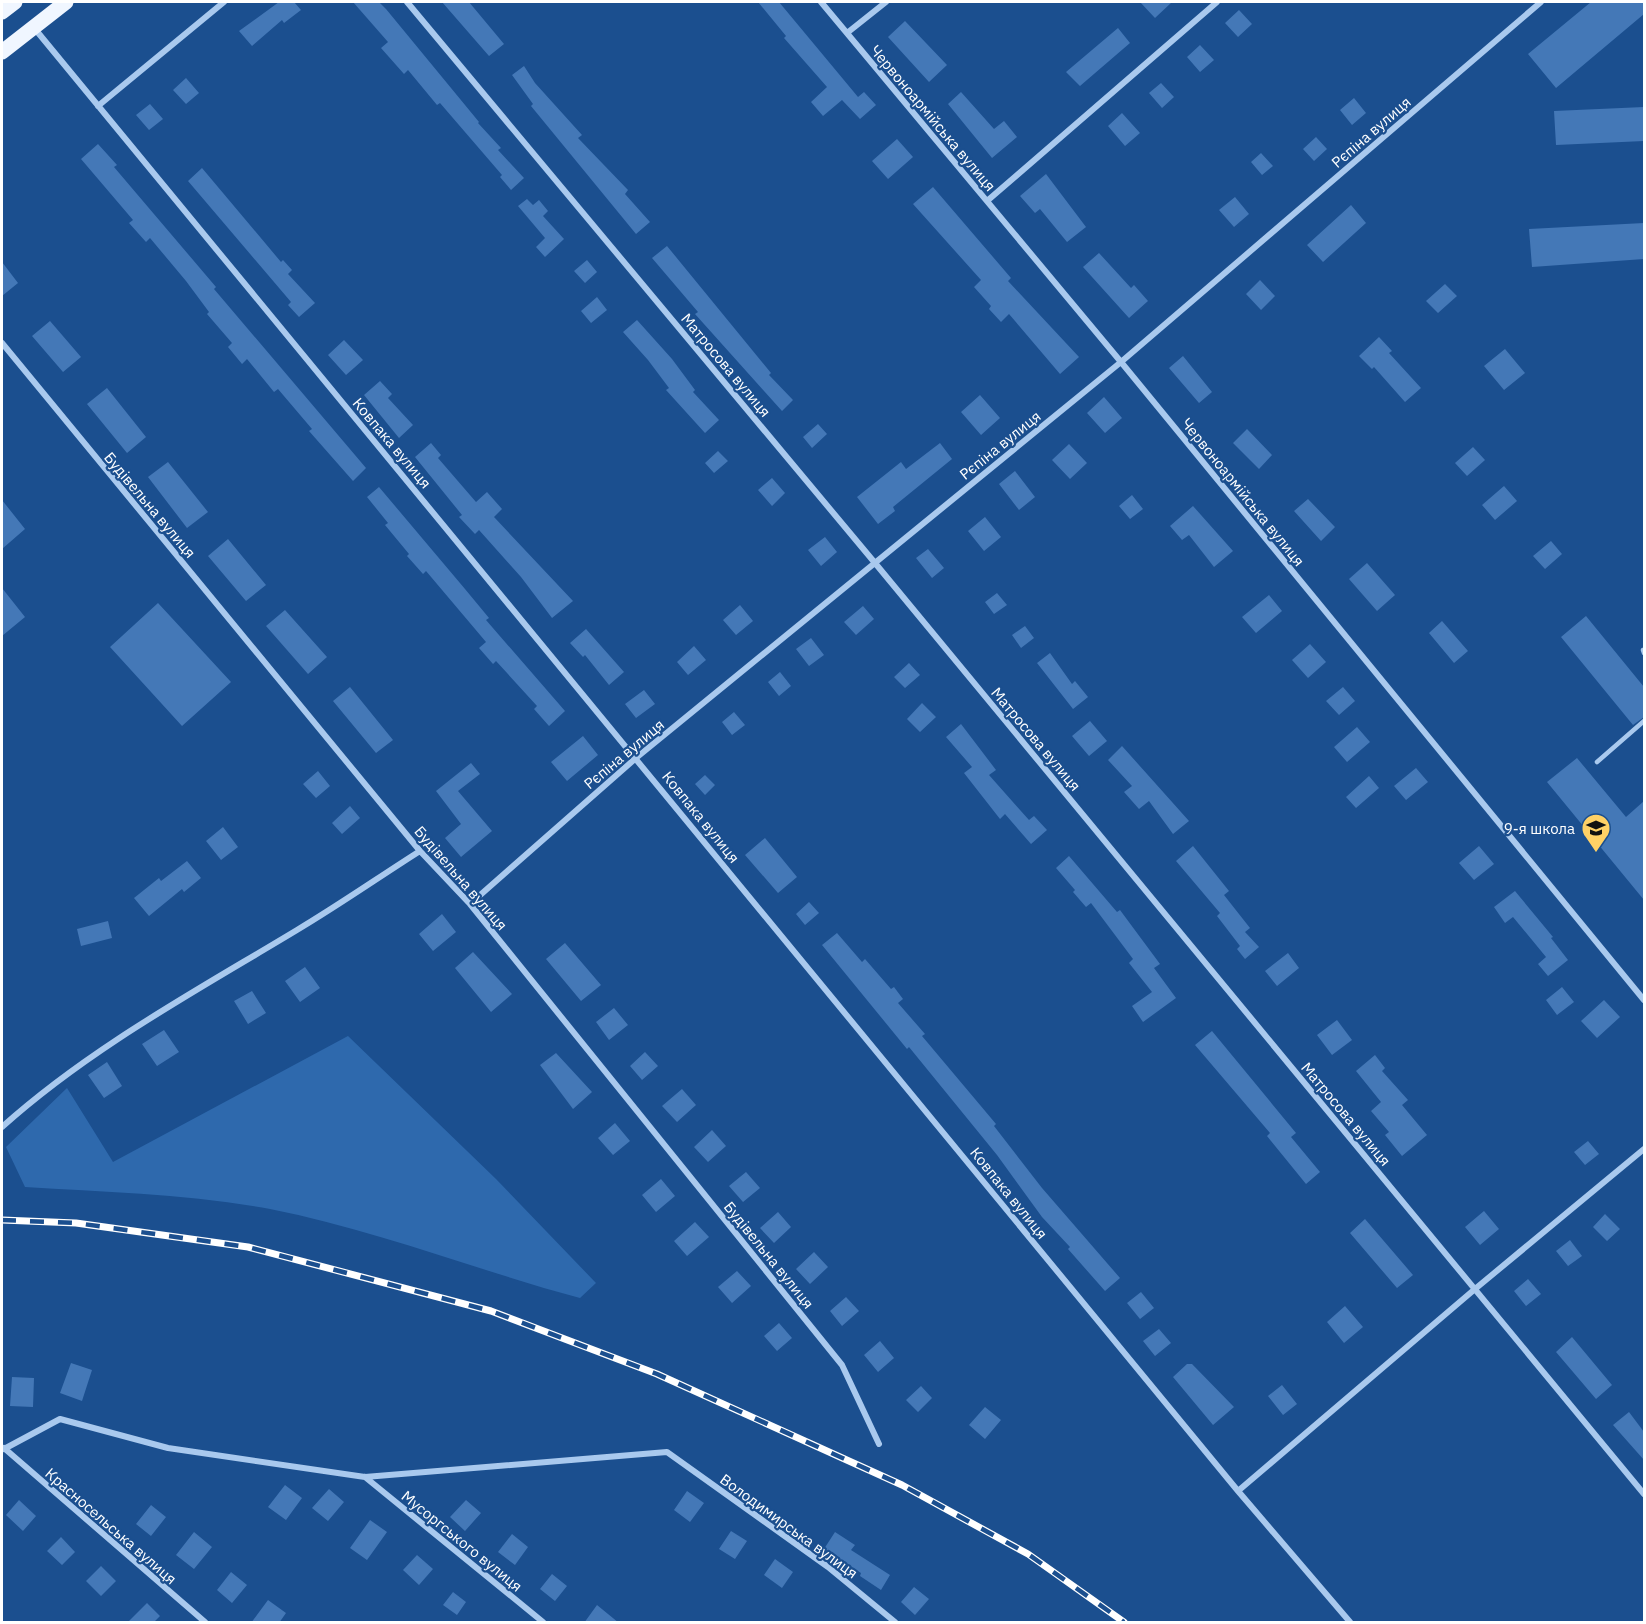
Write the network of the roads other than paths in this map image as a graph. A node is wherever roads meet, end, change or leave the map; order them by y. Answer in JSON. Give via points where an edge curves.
{"nodes":[{"id":1,"x":15,"y":2,"type":"edge"},
{"id":2,"x":66,"y":2,"type":"edge"},
{"id":3,"x":224,"y":2,"type":"edge"},
{"id":4,"x":407,"y":2,"type":"edge"},
{"id":5,"x":821,"y":2,"type":"edge"},
{"id":6,"x":886,"y":2,"type":"edge"},
{"id":7,"x":1217,"y":2,"type":"edge"},
{"id":8,"x":1541,"y":2,"type":"edge"},
{"id":9,"x":2,"y":12,"type":"edge"},
{"id":10,"x":33,"y":27,"type":"junction"},
{"id":11,"x":847,"y":33,"type":"junction"},
{"id":12,"x":2,"y":51,"type":"edge"},
{"id":13,"x":98,"y":106,"type":"junction"},
{"id":14,"x":987,"y":201,"type":"junction"},
{"id":15,"x":2,"y":343,"type":"edge"},
{"id":16,"x":1121,"y":362,"type":"junction"},
{"id":17,"x":875,"y":563,"type":"junction"},
{"id":18,"x":1644,"y":721,"type":"edge"},
{"id":19,"x":636,"y":758,"type":"junction"},
{"id":20,"x":1597,"y":762,"type":"dead end"},
{"id":21,"x":420,"y":851,"type":"junction"},
{"id":22,"x":470,"y":904,"type":"junction"},
{"id":23,"x":1644,"y":1000,"type":"edge"},
{"id":24,"x":2,"y":1127,"type":"edge"},
{"id":25,"x":1644,"y":1149,"type":"edge"},
{"id":26,"x":1475,"y":1289,"type":"junction"},
{"id":27,"x":879,"y":1444,"type":"dead end"},
{"id":28,"x":3,"y":1448,"type":"edge"},
{"id":29,"x":365,"y":1478,"type":"junction"},
{"id":30,"x":1238,"y":1491,"type":"junction"},
{"id":31,"x":1644,"y":1494,"type":"edge"},
{"id":32,"x":205,"y":1623,"type":"edge"},
{"id":33,"x":543,"y":1623,"type":"edge"},
{"id":34,"x":894,"y":1623,"type":"edge"},
{"id":35,"x":1350,"y":1623,"type":"edge"}],
"edges":[{"from":1,"to":9,"type":"main road"},
{"from":2,"to":10,"type":"main road"},
{"from":3,"to":13,"type":"street"},
{"from":4,"to":17,"type":"street","name":"Матросова вулиця"},
{"from":5,"to":11,"type":"street","name":"Червоноармійська вулиця"},
{"from":6,"to":11,"type":"street"},
{"from":7,"to":14,"type":"street"},
{"from":8,"to":16,"type":"street","name":"Рєпіна вулиця"},
{"from":10,"to":12,"type":"main road"},
{"from":10,"to":13,"type":"street","name":"Ковпака вулиця"},
{"from":11,"to":14,"type":"street","name":"Червоноармійська вулиця"},
{"from":13,"to":19,"type":"street","name":"Ковпака вулиця"},
{"from":14,"to":16,"type":"street","name":"Червоноармійська вулиця"},
{"from":15,"to":21,"type":"street","name":"Будівельна вулиця"},
{"from":16,"to":17,"type":"street","name":"Рєпіна вулиця"},
{"from":16,"to":23,"type":"street","name":"Червоноармійська вулиця"},
{"from":17,"to":19,"type":"street","name":"Рєпіна вулиця"},
{"from":17,"to":26,"type":"street","name":"Матросова вулиця"},
{"from":18,"to":20,"type":"lane"},
{"from":19,"to":22,"type":"street","name":"Рєпіна вулиця"},
{"from":19,"to":30,"type":"street","name":"Ковпака вулиця"},
{"from":21,"to":22,"type":"street","name":"Будівельна вулиця"},
{"from":21,"to":24,"type":"street","via":[[44,1089]]},
{"from":22,"to":27,"type":"street","name":"Будівельна вулиця","via":[[842,1365]]},
{"from":25,"to":26,"type":"street"},
{"from":26,"to":30,"type":"street"},
{"from":26,"to":31,"type":"street","name":"Матросова вулиця"},
{"from":28,"to":29,"type":"street","via":[[60,1419],[168,1448]]},
{"from":28,"to":32,"type":"street","name":"Красносельська вулиця"},
{"from":29,"to":33,"type":"street","name":"Мусоргського вулиця"},
{"from":29,"to":34,"type":"street","name":"Володимирська вулиця","via":[[667,1452],[828,1567]]},
{"from":30,"to":35,"type":"street","name":"Ковпака вулиця"}]}
